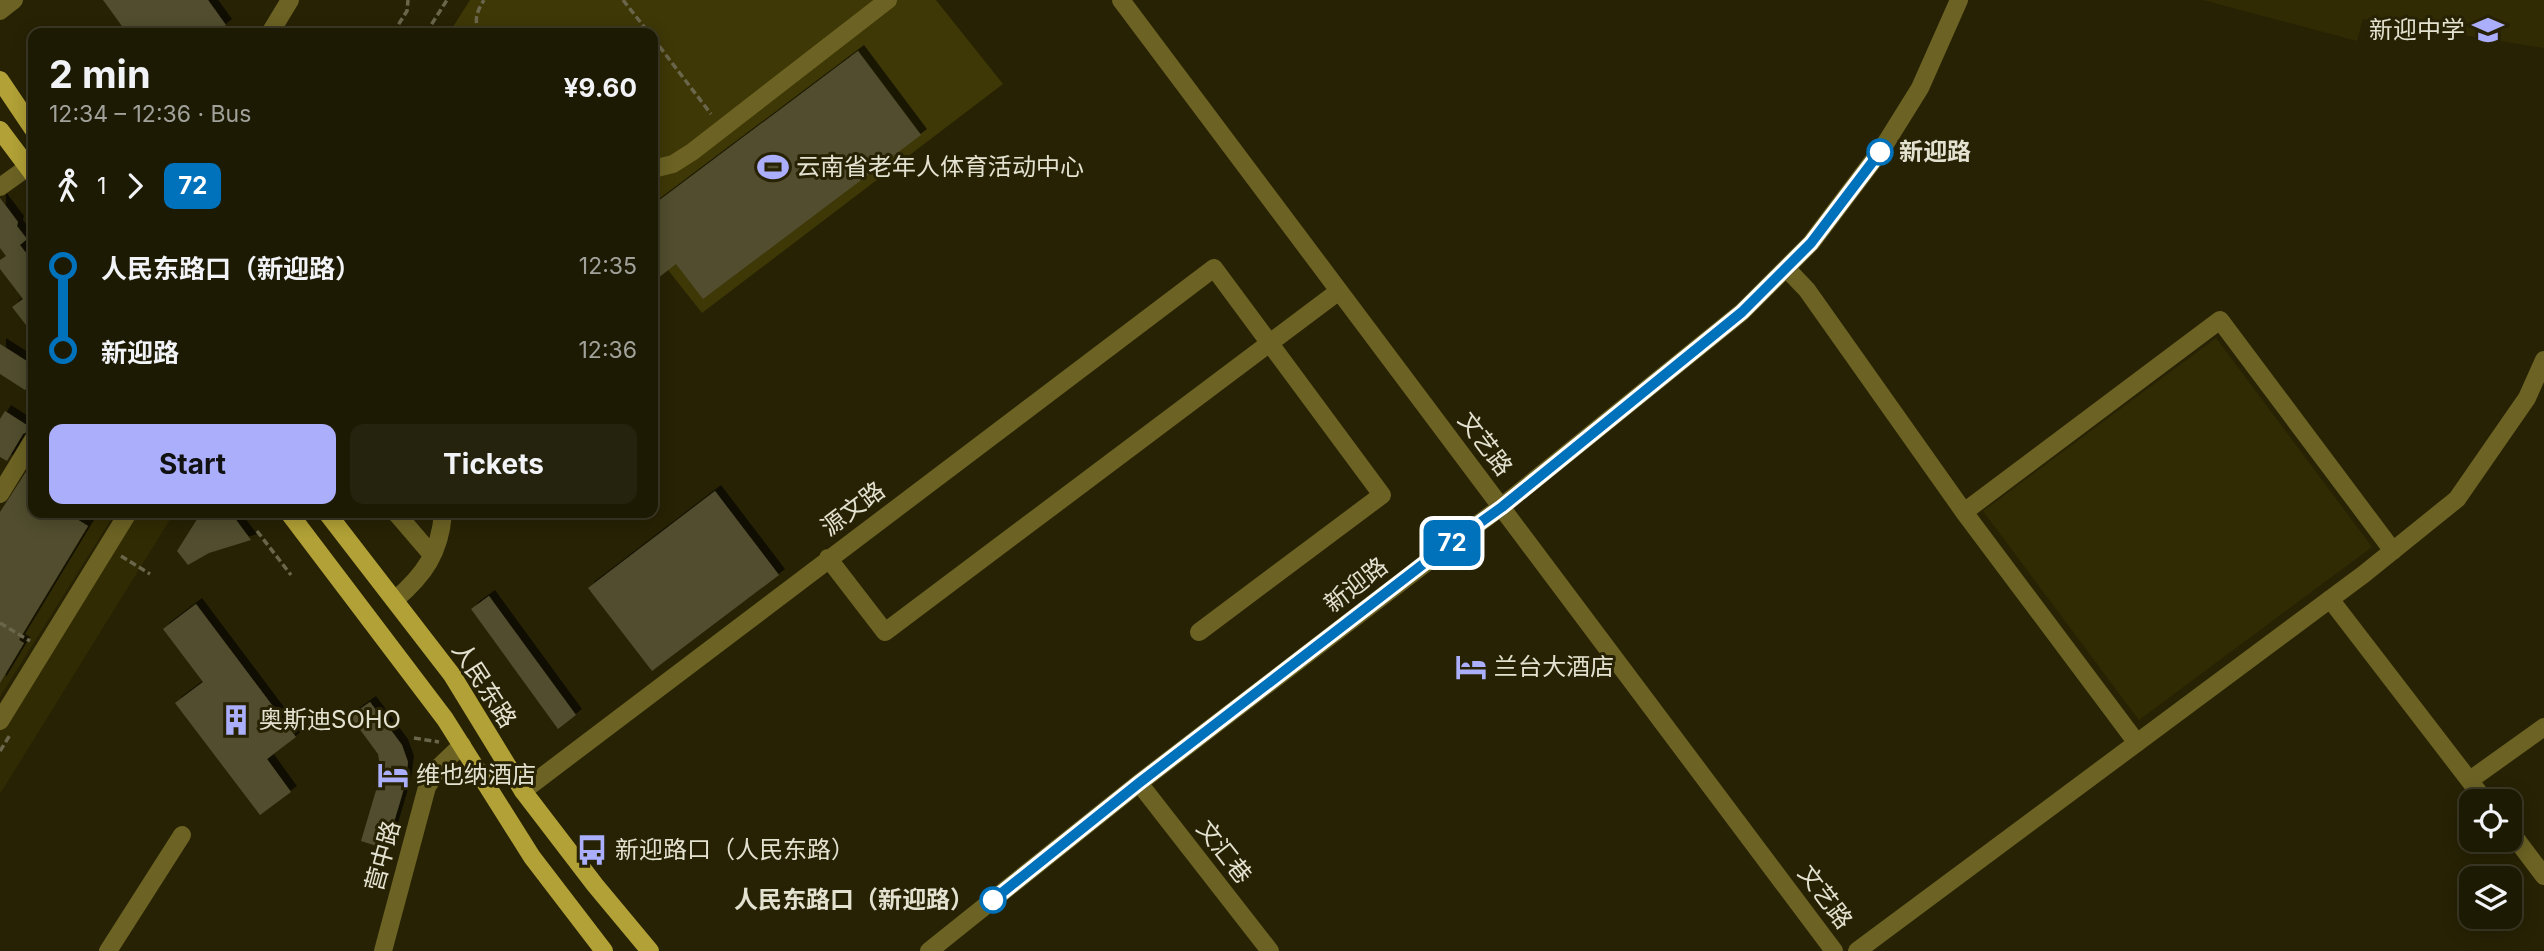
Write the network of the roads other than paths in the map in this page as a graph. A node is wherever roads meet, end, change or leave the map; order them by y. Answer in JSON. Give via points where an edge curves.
{"nodes":[{"id":1,"x":14,"y":0,"type":"edge"},
{"id":2,"x":290,"y":0,"type":"edge"},
{"id":3,"x":888,"y":0,"type":"edge"},
{"id":4,"x":1121,"y":0,"type":"edge"},
{"id":5,"x":1959,"y":0,"type":"edge"},
{"id":6,"x":0,"y":11,"type":"edge"},
{"id":7,"x":273,"y":28,"type":"edge"},
{"id":8,"x":0,"y":80,"type":"edge"},
{"id":9,"x":28,"y":122,"type":"edge"},
{"id":10,"x":0,"y":130,"type":"edge"},
{"id":11,"x":28,"y":166,"type":"edge"},
{"id":12,"x":658,"y":168,"type":"edge"},
{"id":13,"x":28,"y":172,"type":"edge"},
{"id":14,"x":0,"y":187,"type":"edge"},
{"id":15,"x":1787,"y":269,"type":"junction"},
{"id":16,"x":1339,"y":291,"type":"junction"},
{"id":17,"x":1270,"y":344,"type":"junction"},
{"id":18,"x":2544,"y":360,"type":"edge"},
{"id":19,"x":28,"y":448,"type":"edge"},
{"id":20,"x":0,"y":494,"type":"edge"},
{"id":21,"x":1502,"y":507,"type":"junction"},
{"id":22,"x":1964,"y":512,"type":"junction"},
{"id":23,"x":125,"y":518,"type":"edge"},
{"id":24,"x":293,"y":518,"type":"edge"},
{"id":25,"x":331,"y":518,"type":"edge"},
{"id":26,"x":400,"y":518,"type":"edge"},
{"id":27,"x":442,"y":518,"type":"edge"},
{"id":28,"x":2393,"y":551,"type":"junction"},
{"id":29,"x":432,"y":555,"type":"junction"},
{"id":30,"x":828,"y":558,"type":"junction"},
{"id":31,"x":2330,"y":599,"type":"junction"},
{"id":32,"x":395,"y":600,"type":"junction"},
{"id":33,"x":1199,"y":632,"type":"dead end"},
{"id":34,"x":0,"y":721,"type":"edge"},
{"id":35,"x":2544,"y":727,"type":"edge"},
{"id":36,"x":2137,"y":743,"type":"junction"},
{"id":37,"x":462,"y":745,"type":"junction"},
{"id":38,"x":2470,"y":780,"type":"junction"},
{"id":39,"x":1139,"y":783,"type":"junction"},
{"id":40,"x":2477,"y":789,"type":"edge"},
{"id":41,"x":523,"y":791,"type":"junction"},
{"id":42,"x":182,"y":835,"type":"dead end"},
{"id":43,"x":2522,"y":847,"type":"edge"},
{"id":44,"x":2544,"y":876,"type":"edge"},
{"id":45,"x":108,"y":951,"type":"edge"},
{"id":46,"x":383,"y":951,"type":"edge"},
{"id":47,"x":604,"y":951,"type":"edge"},
{"id":48,"x":650,"y":951,"type":"edge"},
{"id":49,"x":929,"y":951,"type":"edge"},
{"id":50,"x":1270,"y":951,"type":"edge"},
{"id":51,"x":1834,"y":951,"type":"edge"},
{"id":52,"x":1857,"y":951,"type":"edge"}],
"edges":[{"from":1,"to":6,"type":"street"},
{"from":2,"to":7,"type":"street"},
{"from":3,"to":12,"type":"street","via":[[673,164]]},
{"from":4,"to":16,"type":"street","name":"文艺路"},
{"from":5,"to":15,"type":"street","name":"新迎路","via":[[1920,88],[1882,149]]},
{"from":8,"to":9,"type":"main road"},
{"from":10,"to":11,"type":"main road"},
{"from":13,"to":14,"type":"street"},
{"from":15,"to":21,"type":"street","name":"新迎路","via":[[1732,320]]},
{"from":15,"to":22,"type":"street","via":[[1807,290]]},
{"from":16,"to":17,"type":"street"},
{"from":16,"to":21,"type":"street","name":"文艺路"},
{"from":17,"to":30,"type":"street","via":[[885,632]]},
{"from":17,"to":30,"type":"street","name":"源文路","via":[[1214,268]]},
{"from":17,"to":33,"type":"street","via":[[1382,495]]},
{"from":18,"to":28,"type":"street","via":[[2527,398],[2457,499]]},
{"from":19,"to":20,"type":"street"},
{"from":21,"to":39,"type":"street","name":"新迎路"},
{"from":21,"to":51,"type":"street","name":"文艺路"},
{"from":22,"to":28,"type":"street","via":[[2220,320]]},
{"from":22,"to":36,"type":"street"},
{"from":23,"to":34,"type":"street"},
{"from":24,"to":37,"type":"main road","name":"人民东路"},
{"from":25,"to":32,"type":"main road","name":"人民东路"},
{"from":26,"to":29,"type":"street"},
{"from":27,"to":29,"type":"street"},
{"from":28,"to":31,"type":"street"},
{"from":29,"to":32,"type":"street","via":[[419,579]]},
{"from":30,"to":41,"type":"street","name":"源文路"},
{"from":31,"to":36,"type":"street"},
{"from":31,"to":38,"type":"street"},
{"from":32,"to":41,"type":"main road","name":"人民东路","via":[[452,676]]},
{"from":35,"to":38,"type":"street"},
{"from":36,"to":52,"type":"street"},
{"from":37,"to":46,"type":"street","name":"营中路","via":[[440,766],[427,788]]},
{"from":37,"to":47,"type":"main road","name":"人民东路","via":[[532,857]]},
{"from":38,"to":40,"type":"street"},
{"from":39,"to":49,"type":"street","name":"新迎路"},
{"from":39,"to":50,"type":"street","name":"文汇巷"},
{"from":41,"to":48,"type":"main road","name":"人民东路"},
{"from":42,"to":45,"type":"street"},
{"from":43,"to":44,"type":"street"}]}
